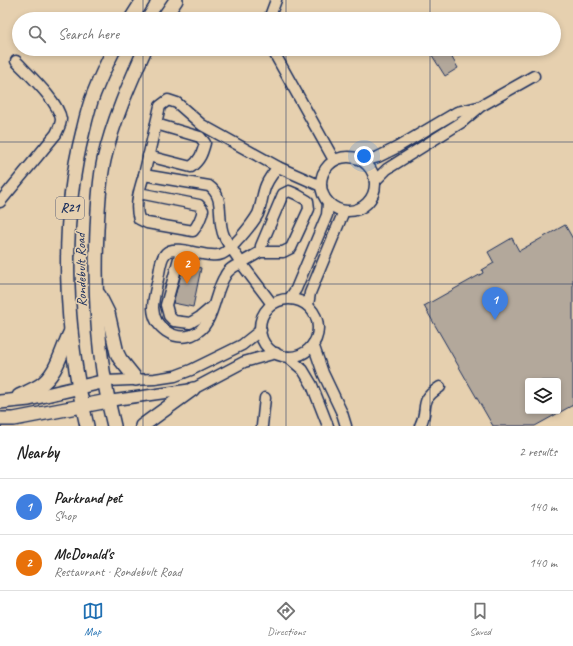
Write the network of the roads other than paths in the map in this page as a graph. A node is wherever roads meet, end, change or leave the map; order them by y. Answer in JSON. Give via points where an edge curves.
{"nodes":[{"id":1,"x":143,"y":0,"type":"edge"},
{"id":2,"x":176,"y":0,"type":"edge"},
{"id":3,"x":276,"y":0,"type":"edge"},
{"id":4,"x":135,"y":12,"type":"edge"},
{"id":5,"x":168,"y":12,"type":"edge"},
{"id":6,"x":272,"y":12,"type":"edge"},
{"id":7,"x":111,"y":56,"type":"edge"},
{"id":8,"x":142,"y":56,"type":"edge"},
{"id":9,"x":276,"y":56,"type":"edge"},
{"id":10,"x":16,"y":61,"type":"dead end"},
{"id":11,"x":534,"y":76,"type":"dead end"},
{"id":12,"x":481,"y":106,"type":"junction"},
{"id":13,"x":156,"y":124,"type":"junction"},
{"id":14,"x":148,"y":156,"type":"junction"},
{"id":15,"x":334,"y":160,"type":"junction"},
{"id":16,"x":363,"y":161,"type":"junction"},
{"id":17,"x":278,"y":167,"type":"junction"},
{"id":18,"x":144,"y":174,"type":"junction"},
{"id":19,"x":375,"y":182,"type":"junction"},
{"id":20,"x":321,"y":186,"type":"junction"},
{"id":21,"x":139,"y":193,"type":"junction"},
{"id":22,"x":0,"y":202,"type":"edge"},
{"id":23,"x":328,"y":203,"type":"junction"},
{"id":24,"x":344,"y":211,"type":"junction"},
{"id":25,"x":232,"y":248,"type":"junction"},
{"id":26,"x":181,"y":250,"type":"junction"},
{"id":27,"x":260,"y":252,"type":"junction"},
{"id":28,"x":241,"y":263,"type":"junction"},
{"id":29,"x":97,"y":292,"type":"junction"},
{"id":30,"x":290,"y":298,"type":"junction"},
{"id":31,"x":272,"y":304,"type":"junction"},
{"id":32,"x":308,"y":305,"type":"junction"},
{"id":33,"x":213,"y":306,"type":"junction"},
{"id":34,"x":261,"y":330,"type":"junction"},
{"id":35,"x":71,"y":331,"type":"junction"},
{"id":36,"x":313,"y":344,"type":"junction"},
{"id":37,"x":276,"y":353,"type":"junction"},
{"id":38,"x":288,"y":357,"type":"junction"},
{"id":39,"x":136,"y":379,"type":"junction"},
{"id":40,"x":106,"y":381,"type":"junction"},
{"id":41,"x":79,"y":387,"type":"junction"},
{"id":42,"x":440,"y":387,"type":"dead end"},
{"id":43,"x":193,"y":389,"type":"junction"},
{"id":44,"x":265,"y":398,"type":"dead end"},
{"id":45,"x":108,"y":401,"type":"junction"},
{"id":46,"x":2,"y":402,"type":"edge"},
{"id":47,"x":82,"y":406,"type":"junction"},
{"id":48,"x":0,"y":419,"type":"edge"},
{"id":49,"x":87,"y":426,"type":"edge"},
{"id":50,"x":114,"y":426,"type":"edge"},
{"id":51,"x":142,"y":426,"type":"edge"},
{"id":52,"x":262,"y":426,"type":"edge"},
{"id":53,"x":328,"y":426,"type":"edge"},
{"id":54,"x":346,"y":426,"type":"edge"},
{"id":55,"x":420,"y":426,"type":"edge"}],
"edges":[{"from":1,"to":4,"type":"main road"},
{"from":2,"to":5,"type":"main road"},
{"from":3,"to":6,"type":"street"},
{"from":7,"to":35,"type":"main road","name":"Rondebult Road","number":"R21","via":[[93,94],[77,153],[70,204],[68,247]]},
{"from":8,"to":29,"type":"main road","name":"Rondebult Road","number":"R21","via":[[116,118],[104,161],[98,201]]},
{"from":9,"to":15,"type":"street"},
{"from":10,"to":22,"type":"street","via":[[57,107],[61,120],[56,134]]},
{"from":11,"to":12,"type":"street"},
{"from":12,"to":16,"type":"street","via":[[457,112],[390,151]]},
{"from":12,"to":19,"type":"street","via":[[462,122],[387,168]]},
{"from":13,"to":14,"type":"street"},
{"from":13,"to":14,"type":"street","via":[[200,137],[205,143],[204,149],[198,162],[191,167]]},
{"from":13,"to":17,"type":"street","via":[[160,106],[168,100],[177,102],[202,125]]},
{"from":14,"to":18,"type":"street"},
{"from":15,"to":16,"type":"street","via":[[345,157]]},
{"from":15,"to":20,"type":"street","via":[[325,169]]},
{"from":16,"to":19,"type":"street","via":[[371,170]]},
{"from":17,"to":20,"type":"street"},
{"from":17,"to":25,"type":"street","via":[[266,185],[258,213],[251,226]]},
{"from":18,"to":21,"type":"street"},
{"from":18,"to":25,"type":"street","via":[[209,186],[215,191],[218,197],[220,223],[224,236]]},
{"from":19,"to":24,"type":"street","via":[[374,194],[367,204],[356,210]]},
{"from":20,"to":23,"type":"street"},
{"from":21,"to":21,"type":"street","via":[[199,205],[203,210],[201,220],[193,231],[147,223],[139,219],[136,211]]},
{"from":23,"to":24,"type":"street"},
{"from":23,"to":30,"type":"street","via":[[327,215]]},
{"from":24,"to":32,"type":"street","via":[[310,293]]},
{"from":25,"to":26,"type":"street","via":[[222,255],[213,256]]},
{"from":25,"to":28,"type":"street"},
{"from":26,"to":33,"type":"street","via":[[166,305],[169,316],[174,321],[190,323]]},
{"from":26,"to":33,"type":"street","via":[[169,251],[161,264],[153,310],[157,320],[167,333],[173,336],[192,335],[206,324]]},
{"from":27,"to":27,"type":"street","via":[[283,252],[291,248],[309,209],[308,201],[289,191],[283,194]]},
{"from":27,"to":28,"type":"street"},
{"from":28,"to":31,"type":"street"},
{"from":28,"to":33,"type":"street","via":[[229,269],[224,276]]},
{"from":29,"to":39,"type":"main road","via":[[108,313],[117,353]]},
{"from":29,"to":40,"type":"main road","name":"Rondebult Road","number":"R21","via":[[99,338]]},
{"from":30,"to":31,"type":"street"},
{"from":30,"to":32,"type":"street"},
{"from":31,"to":34,"type":"street","via":[[261,320]]},
{"from":32,"to":36,"type":"street","via":[[318,322],[318,335]]},
{"from":34,"to":37,"type":"street","via":[[266,345]]},
{"from":34,"to":39,"type":"street","via":[[242,345],[191,370],[168,377]]},
{"from":35,"to":41,"type":"main road","name":"Rondebult Road","number":"R21"},
{"from":35,"to":46,"type":"main road","via":[[58,364],[46,380],[39,386]]},
{"from":36,"to":38,"type":"street","via":[[307,351]]},
{"from":36,"to":54,"type":"street","via":[[322,373]]},
{"from":37,"to":38,"type":"street"},
{"from":37,"to":43,"type":"street","via":[[244,362]]},
{"from":38,"to":53,"type":"street","via":[[302,370],[312,385]]},
{"from":39,"to":40,"type":"street"},
{"from":40,"to":41,"type":"main road"},
{"from":40,"to":45,"type":"main road","name":"Rondebult Road","number":"R21"},
{"from":41,"to":46,"type":"main road","via":[[29,399]]},
{"from":41,"to":47,"type":"main road","name":"Rondebult Road","number":"R21"},
{"from":42,"to":55,"type":"street","via":[[427,398]]},
{"from":43,"to":45,"type":"street"},
{"from":43,"to":51,"type":"main road"},
{"from":44,"to":52,"type":"street"},
{"from":45,"to":47,"type":"main road"},
{"from":45,"to":50,"type":"main road","name":"Rondebult Road","number":"R21"},
{"from":47,"to":48,"type":"main road","via":[[14,419]]},
{"from":47,"to":49,"type":"main road","name":"Rondebult Road","number":"R21"}]}
